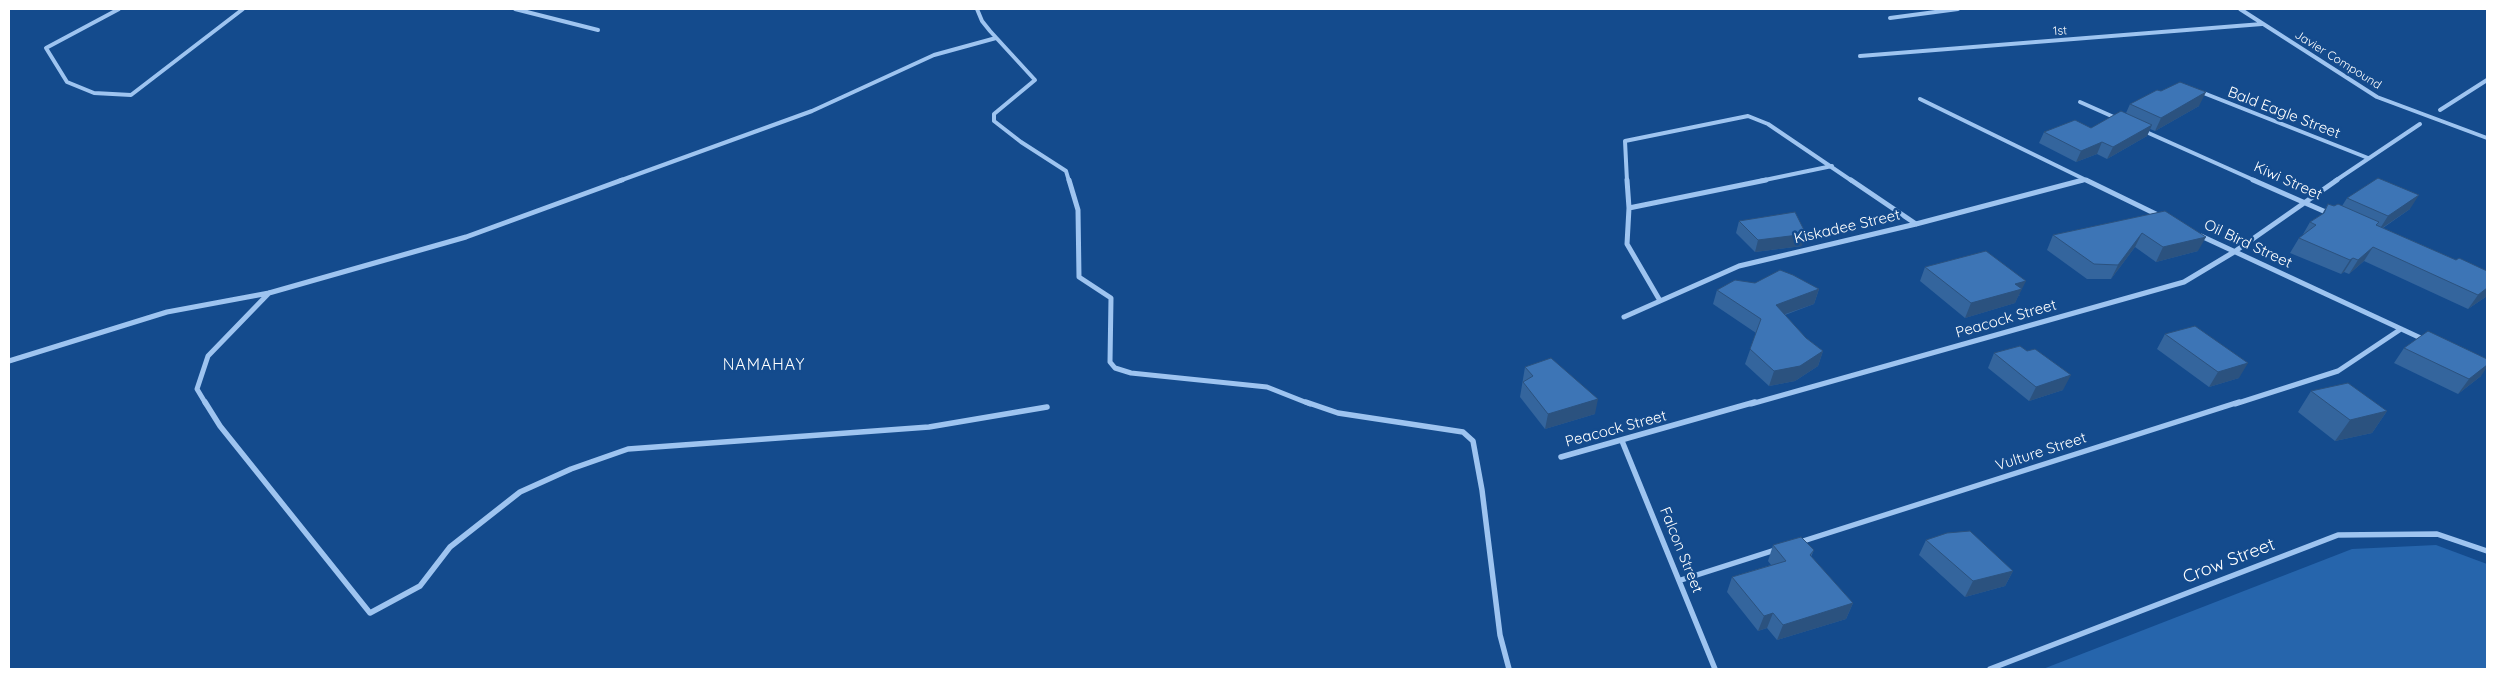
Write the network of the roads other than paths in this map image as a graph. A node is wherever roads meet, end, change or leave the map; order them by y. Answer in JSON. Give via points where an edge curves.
{"nodes":[{"id":1,"x":119,"y":9,"type":"edge"},
{"id":2,"x":243,"y":9,"type":"edge"},
{"id":3,"x":515,"y":9,"type":"edge"},
{"id":4,"x":977,"y":9,"type":"edge"},
{"id":5,"x":1958,"y":9,"type":"edge"},
{"id":6,"x":2240,"y":9,"type":"edge"},
{"id":7,"x":1890,"y":18,"type":"dead end"},
{"id":8,"x":2262,"y":24,"type":"junction"},
{"id":9,"x":598,"y":30,"type":"dead end"},
{"id":10,"x":996,"y":38,"type":"junction"},
{"id":11,"x":1860,"y":56,"type":"dead end"},
{"id":12,"x":2487,"y":80,"type":"edge"},
{"id":13,"x":2192,"y":89,"type":"edge"},
{"id":14,"x":1920,"y":99,"type":"dead end"},
{"id":15,"x":2080,"y":102,"type":"dead end"},
{"id":16,"x":2440,"y":110,"type":"dead end"},
{"id":17,"x":2125,"y":122,"type":"edge"},
{"id":18,"x":2420,"y":124,"type":"dead end"},
{"id":19,"x":2134,"y":126,"type":"edge"},
{"id":20,"x":2487,"y":138,"type":"edge"},
{"id":21,"x":2368,"y":158,"type":"junction"},
{"id":22,"x":1832,"y":166,"type":"junction"},
{"id":23,"x":2083,"y":180,"type":"junction"},
{"id":24,"x":2305,"y":202,"type":"junction"},
{"id":25,"x":1628,"y":208,"type":"junction"},
{"id":26,"x":2332,"y":214,"type":"edge"},
{"id":27,"x":2163,"y":218,"type":"edge"},
{"id":28,"x":1916,"y":224,"type":"junction"},
{"id":29,"x":2198,"y":235,"type":"edge"},
{"id":30,"x":2234,"y":252,"type":"junction"},
{"id":31,"x":269,"y":293,"type":"junction"},
{"id":32,"x":1659,"y":299,"type":"junction"},
{"id":33,"x":1624,"y":317,"type":"dead end"},
{"id":34,"x":2401,"y":329,"type":"junction"},
{"id":35,"x":2435,"y":344,"type":"edge"},
{"id":36,"x":9,"y":362,"type":"edge"},
{"id":37,"x":1047,"y":408,"type":"dead end"},
{"id":38,"x":1622,"y":440,"type":"junction"},
{"id":39,"x":1561,"y":456,"type":"dead end"},
{"id":40,"x":1793,"y":544,"type":"edge"},
{"id":41,"x":1784,"y":547,"type":"edge"},
{"id":42,"x":2487,"y":551,"type":"edge"},
{"id":43,"x":1680,"y":580,"type":"junction"},
{"id":44,"x":1509,"y":669,"type":"edge"},
{"id":45,"x":1715,"y":669,"type":"edge"},
{"id":46,"x":1990,"y":669,"type":"edge"}],
"edges":[{"from":1,"to":2,"type":"street","via":[[46,48],[67,82],[94,93],[131,95]]},
{"from":3,"to":9,"type":"street"},
{"from":4,"to":10,"type":"street"},
{"from":5,"to":7,"type":"street"},
{"from":6,"to":8,"type":"street","name":"Javier Compound"},
{"from":8,"to":11,"type":"street","name":"1st"},
{"from":8,"to":20,"type":"street","name":"Javier Compound","via":[[2377,97]]},
{"from":10,"to":31,"type":"street","via":[[934,55],[812,111],[466,237]]},
{"from":10,"to":44,"type":"street","via":[[1034,80],[994,114],[994,120],[1066,171],[1078,210],[1079,277],[1111,298],[1110,362],[1115,368],[1131,373],[1267,387],[1338,413],[1463,432],[1473,441],[1500,635]]},
{"from":12,"to":16,"type":"street"},
{"from":13,"to":21,"type":"street","name":"Bald Eagle Street"},
{"from":14,"to":23,"type":"street"},
{"from":15,"to":17,"type":"street"},
{"from":18,"to":21,"type":"street","name":"Peacock Street"},
{"from":19,"to":24,"type":"street","name":"Kiwi Street"},
{"from":21,"to":24,"type":"street","name":"Peacock Street"},
{"from":22,"to":25,"type":"street"},
{"from":22,"to":25,"type":"street","via":[[1768,124],[1748,116],[1625,141]]},
{"from":22,"to":28,"type":"street"},
{"from":23,"to":27,"type":"street"},
{"from":23,"to":28,"type":"street","name":"Kiskadee Street"},
{"from":24,"to":26,"type":"street","name":"Kiwi Street"},
{"from":24,"to":30,"type":"street","name":"Peacock Street"},
{"from":25,"to":32,"type":"street","via":[[1627,244]]},
{"from":28,"to":32,"type":"street","name":"Kiskadee Street","via":[[1738,266]]},
{"from":29,"to":30,"type":"street","name":"Oil Bird Street"},
{"from":30,"to":34,"type":"street","name":"Oil Bird Street"},
{"from":30,"to":38,"type":"street","name":"Peacock Street","via":[[2184,282]]},
{"from":31,"to":36,"type":"street","via":[[167,312]]},
{"from":31,"to":37,"type":"street","via":[[208,356],[197,389],[220,426],[370,613],[420,586],[450,548],[520,492],[571,469],[628,450],[928,428]]},
{"from":32,"to":33,"type":"street","name":"Kiskadee Street"},
{"from":34,"to":35,"type":"street","name":"Oil Bird Street"},
{"from":34,"to":40,"type":"street","name":"Vulture Street","via":[[2338,371]]},
{"from":38,"to":39,"type":"street","name":"Peacock Street"},
{"from":38,"to":43,"type":"street","name":"Falcon Street"},
{"from":41,"to":43,"type":"street"},
{"from":42,"to":46,"type":"street","name":"Crow Street","via":[[2437,534],[2338,535]]},
{"from":43,"to":45,"type":"street","name":"Falcon Street"}]}
